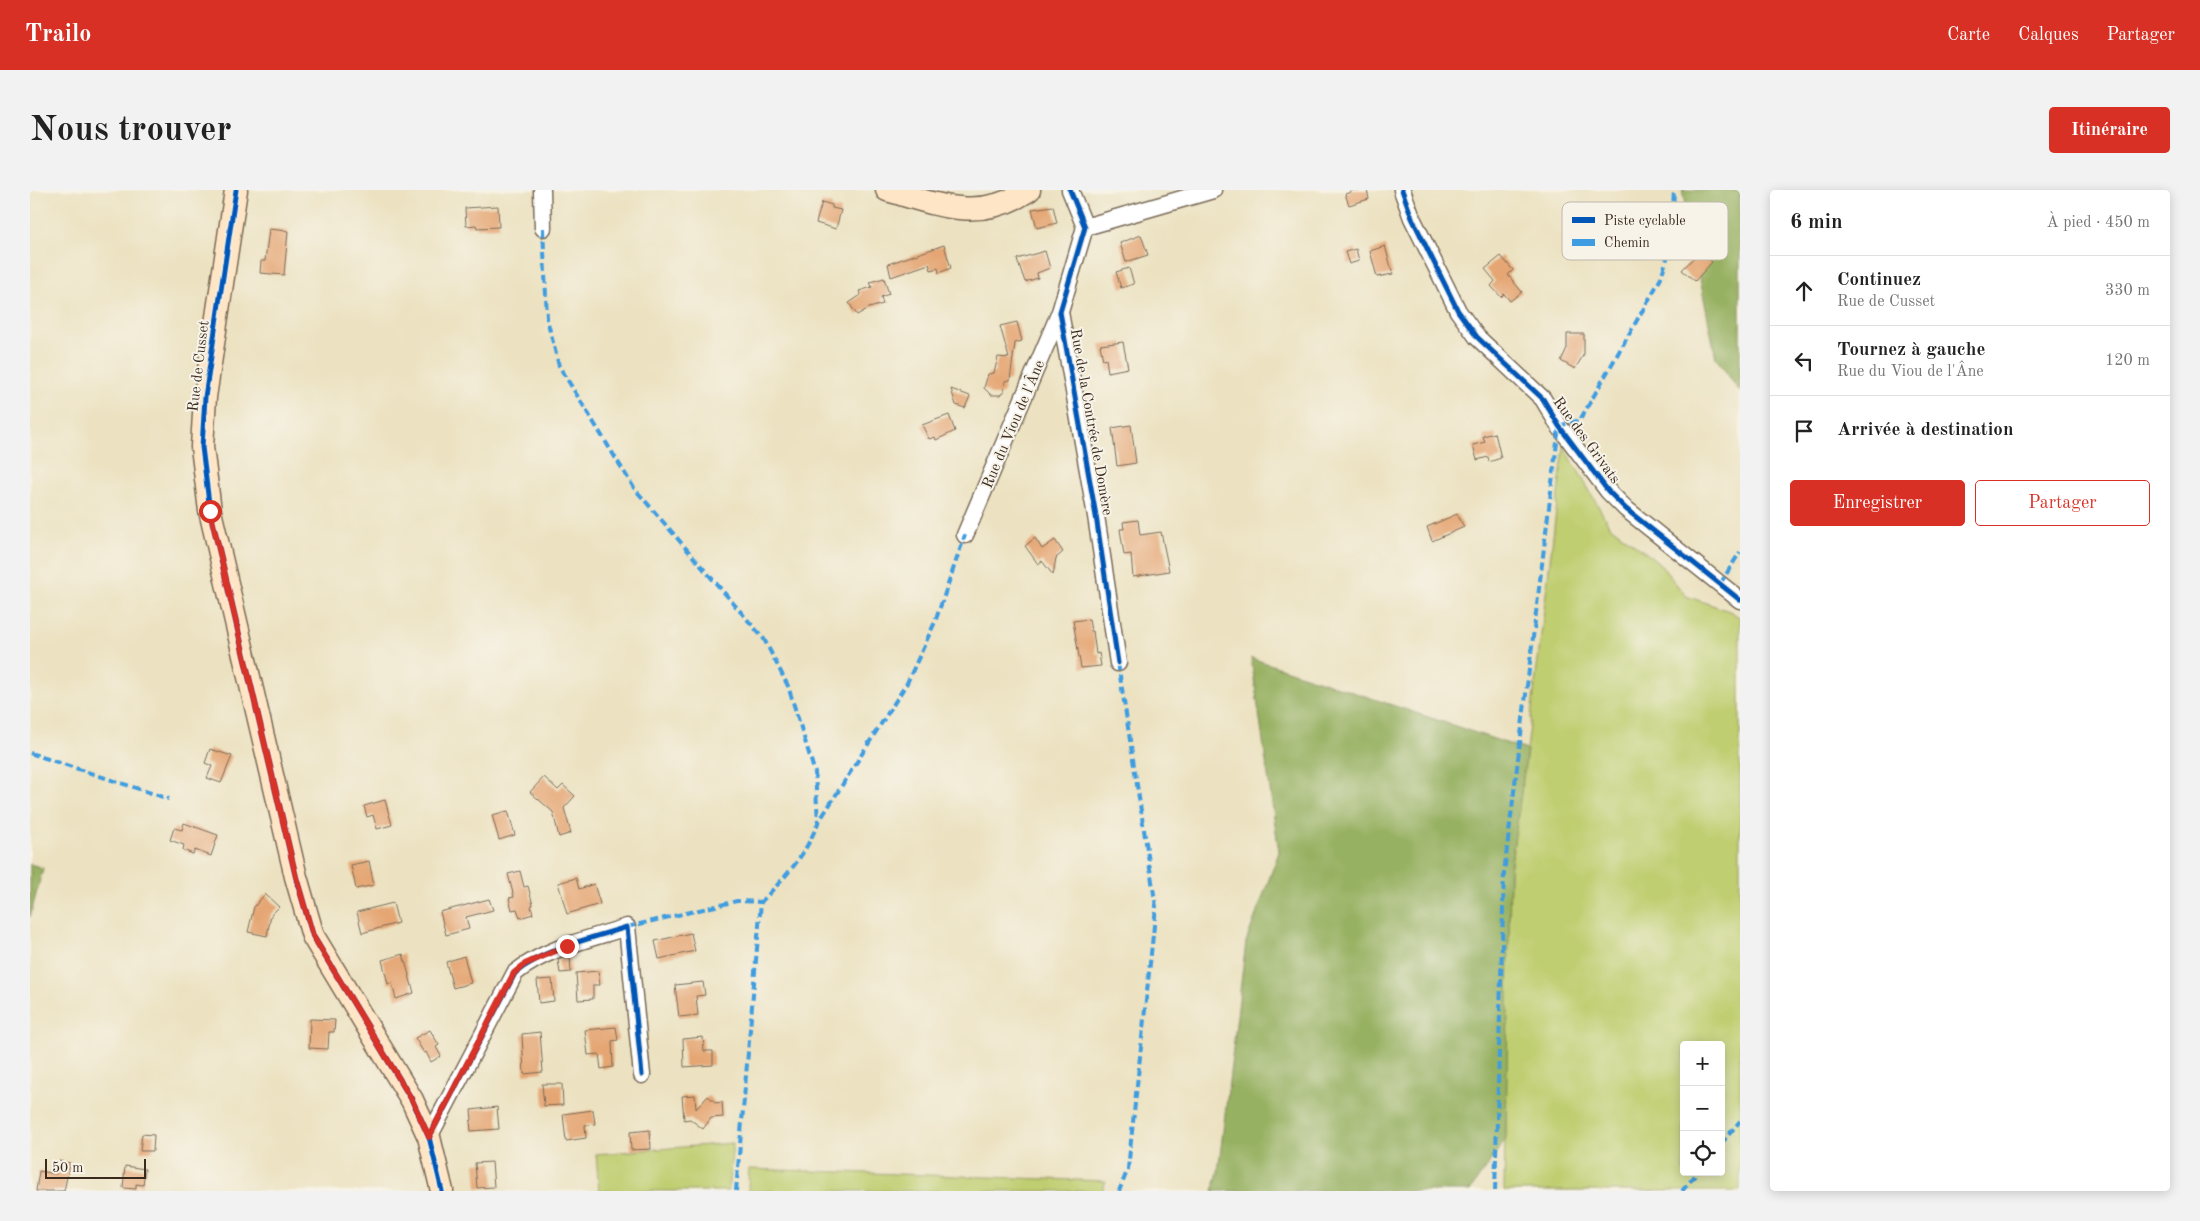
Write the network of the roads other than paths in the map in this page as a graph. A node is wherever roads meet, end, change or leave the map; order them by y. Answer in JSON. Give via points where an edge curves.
{"nodes":[{"id":1,"x":236,"y":190,"type":"edge"},
{"id":2,"x":542,"y":190,"type":"edge"},
{"id":3,"x":886,"y":190,"type":"edge"},
{"id":4,"x":1029,"y":190,"type":"edge"},
{"id":5,"x":1070,"y":190,"type":"edge"},
{"id":6,"x":1213,"y":190,"type":"edge"},
{"id":7,"x":1402,"y":190,"type":"edge"},
{"id":8,"x":1085,"y":227,"type":"junction"},
{"id":9,"x":543,"y":228,"type":"dead end"},
{"id":10,"x":1060,"y":312,"type":"junction"},
{"id":11,"x":966,"y":536,"type":"dead end"},
{"id":12,"x":1740,"y":600,"type":"edge"},
{"id":13,"x":1118,"y":663,"type":"dead end"},
{"id":14,"x":642,"y":1075,"type":"dead end"},
{"id":15,"x":429,"y":1137,"type":"junction"},
{"id":16,"x":442,"y":1191,"type":"edge"}],
"edges":[{"from":1,"to":15,"type":"street","name":"Rue de Cusset","via":[[205,397],[202,447],[210,511],[296,877],[313,936],[412,1100]]},
{"from":2,"to":9,"type":"street"},
{"from":3,"to":4,"type":"street","via":[[955,208],[978,209],[1004,204]]},
{"from":5,"to":8,"type":"street"},
{"from":6,"to":8,"type":"street"},
{"from":7,"to":12,"type":"street","name":"Rue des Grivats","via":[[1412,218],[1458,311],[1477,337],[1542,399],[1608,491]]},
{"from":8,"to":10,"type":"street","name":"Rue de la Contrée de Domère"},
{"from":10,"to":11,"type":"street","name":"Rue du Viou de l'Âne"},
{"from":10,"to":13,"type":"street","name":"Rue de la Contrée de Domère"},
{"from":14,"to":15,"type":"street","via":[[627,927],[553,951],[514,973]]},
{"from":15,"to":16,"type":"street","name":"Rue de Cusset"}]}
